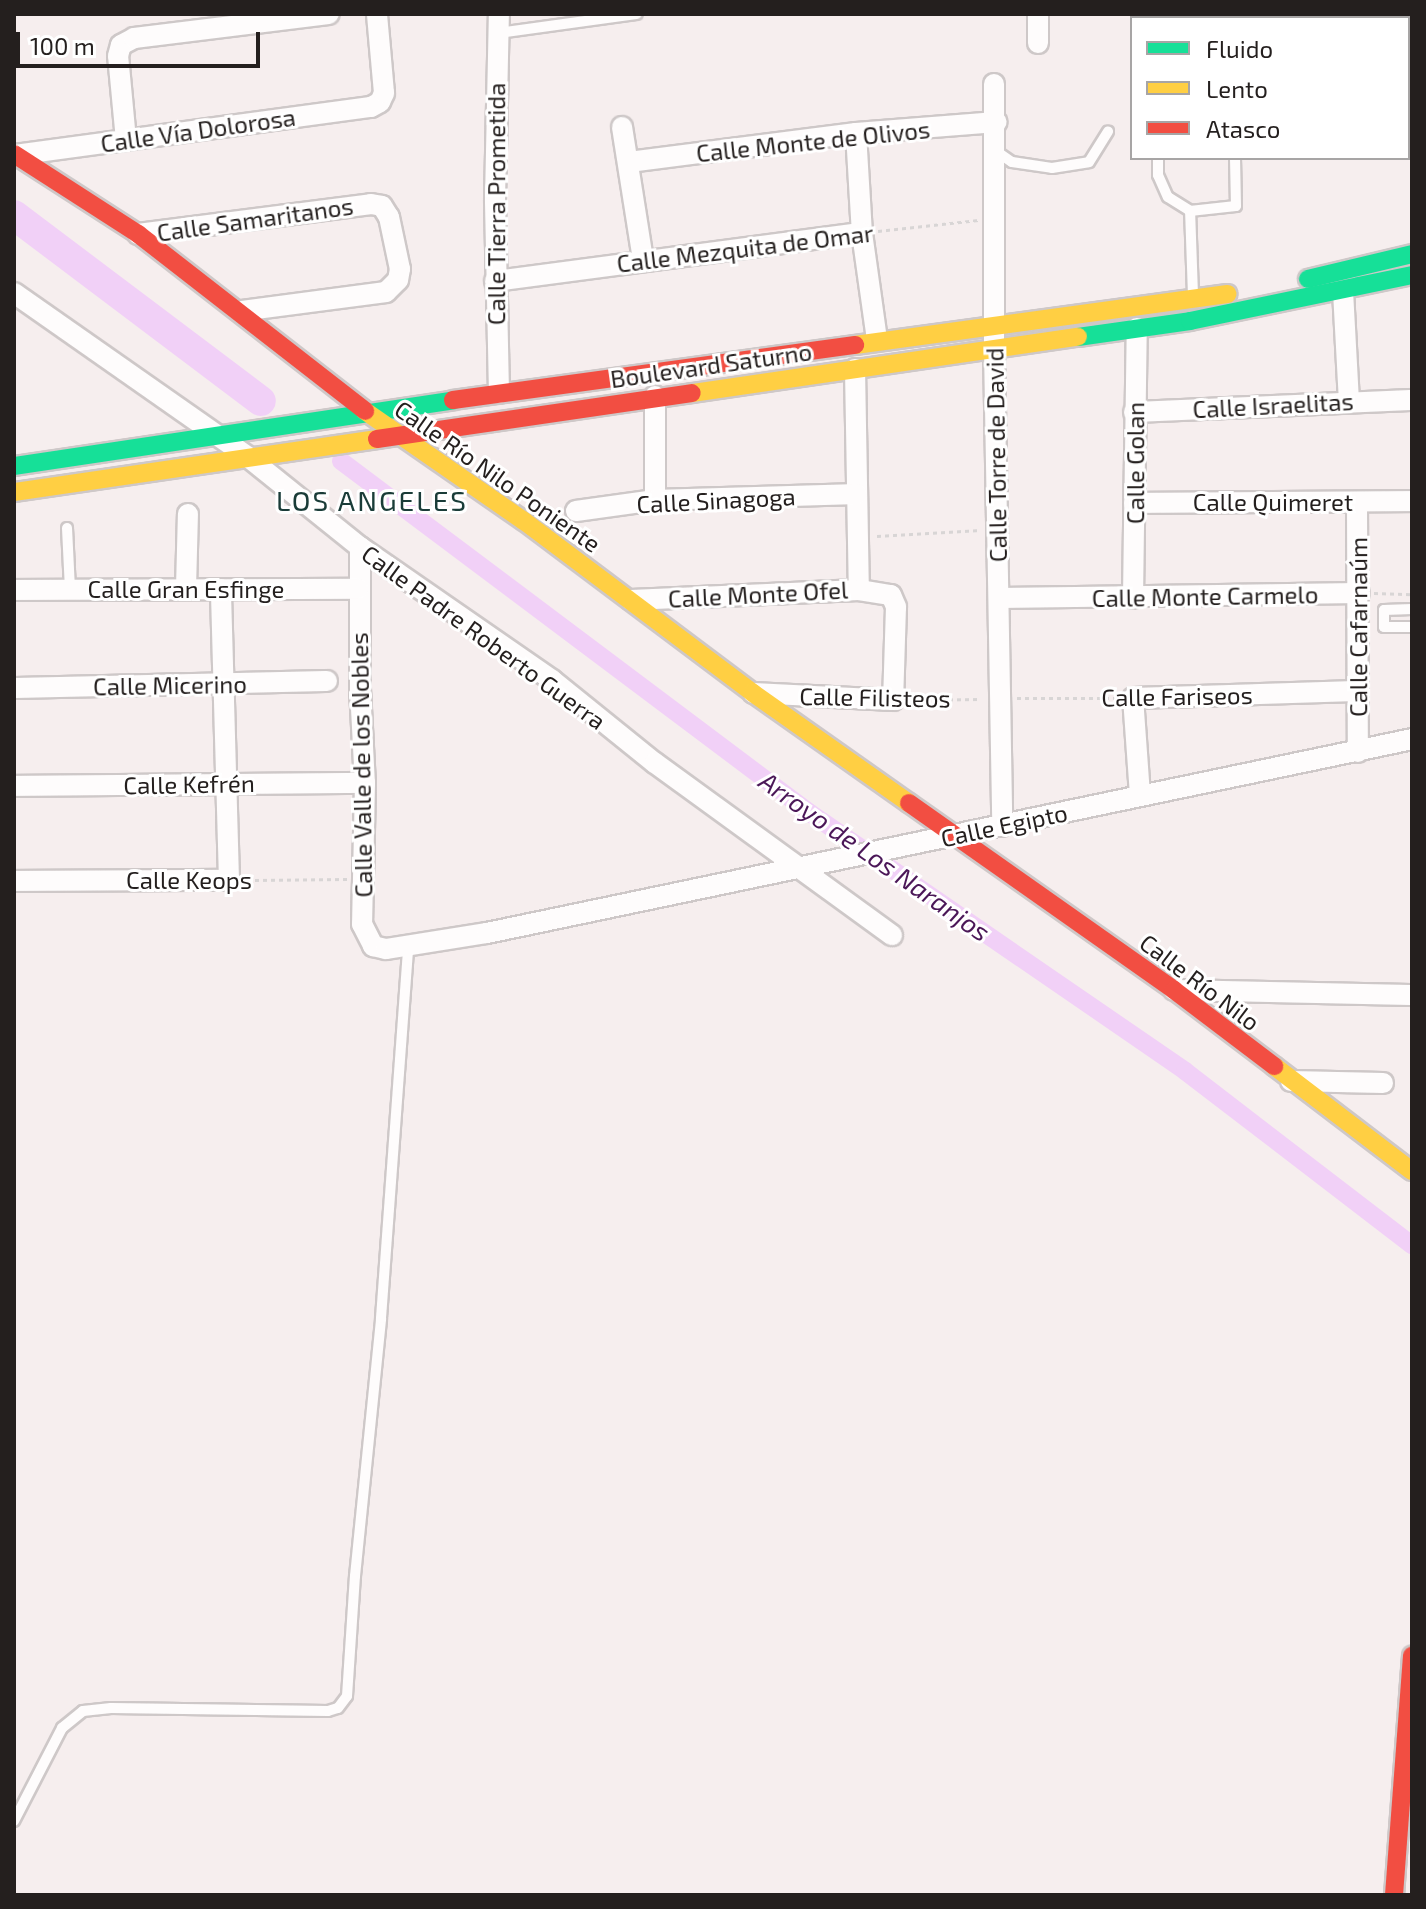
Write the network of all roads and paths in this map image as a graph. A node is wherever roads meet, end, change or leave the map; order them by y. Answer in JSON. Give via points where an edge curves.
{"nodes":[{"id":1,"x":329,"y":14,"type":"edge"},
{"id":2,"x":377,"y":14,"type":"edge"},
{"id":3,"x":637,"y":14,"type":"edge"},
{"id":4,"x":1038,"y":14,"type":"edge"},
{"id":5,"x":1293,"y":14,"type":"edge"},
{"id":6,"x":1358,"y":16,"type":"edge"},
{"id":7,"x":498,"y":24,"type":"edge"},
{"id":8,"x":1038,"y":43,"type":"dead end"},
{"id":9,"x":994,"y":84,"type":"dead end"},
{"id":10,"x":997,"y":122,"type":"junction"},
{"id":11,"x":622,"y":127,"type":"dead end"},
{"id":12,"x":1108,"y":132,"type":"dead end"},
{"id":13,"x":856,"y":133,"type":"junction"},
{"id":14,"x":126,"y":140,"type":"junction"},
{"id":15,"x":996,"y":151,"type":"junction"},
{"id":16,"x":14,"y":154,"type":"edge"},
{"id":17,"x":1158,"y":160,"type":"edge"},
{"id":18,"x":1235,"y":160,"type":"edge"},
{"id":19,"x":629,"y":162,"type":"junction"},
{"id":20,"x":1190,"y":211,"type":"junction"},
{"id":21,"x":995,"y":218,"type":"junction"},
{"id":22,"x":862,"y":233,"type":"junction"},
{"id":23,"x":138,"y":234,"type":"junction"},
{"id":24,"x":1412,"y":254,"type":"edge"},
{"id":25,"x":643,"y":259,"type":"junction"},
{"id":26,"x":1412,"y":275,"type":"edge"},
{"id":27,"x":495,"y":281,"type":"junction"},
{"id":28,"x":1343,"y":291,"type":"junction"},
{"id":29,"x":14,"y":293,"type":"edge"},
{"id":30,"x":1193,"y":301,"type":"junction"},
{"id":31,"x":242,"y":311,"type":"junction"},
{"id":32,"x":996,"y":326,"type":"junction"},
{"id":33,"x":1137,"y":328,"type":"junction"},
{"id":34,"x":877,"y":340,"type":"junction"},
{"id":35,"x":994,"y":349,"type":"junction"},
{"id":36,"x":855,"y":369,"type":"junction"},
{"id":37,"x":499,"y":393,"type":"junction"},
{"id":38,"x":655,"y":396,"type":"junction"},
{"id":39,"x":1412,"y":400,"type":"edge"},
{"id":40,"x":1349,"y":401,"type":"junction"},
{"id":41,"x":1134,"y":412,"type":"junction"},
{"id":42,"x":369,"y":414,"type":"junction"},
{"id":43,"x":215,"y":435,"type":"junction"},
{"id":44,"x":399,"y":437,"type":"junction"},
{"id":45,"x":248,"y":457,"type":"junction"},
{"id":46,"x":14,"y":466,"type":"edge"},
{"id":47,"x":14,"y":492,"type":"edge"},
{"id":48,"x":857,"y":494,"type":"junction"},
{"id":49,"x":655,"y":500,"type":"junction"},
{"id":50,"x":1412,"y":501,"type":"edge"},
{"id":51,"x":1357,"y":502,"type":"junction"},
{"id":52,"x":1134,"y":503,"type":"junction"},
{"id":53,"x":576,"y":511,"type":"dead end"},
{"id":54,"x":188,"y":514,"type":"dead end"},
{"id":55,"x":67,"y":528,"type":"dead end"},
{"id":56,"x":997,"y":529,"type":"junction"},
{"id":57,"x":857,"y":537,"type":"junction"},
{"id":58,"x":360,"y":547,"type":"junction"},
{"id":59,"x":186,"y":588,"type":"junction"},
{"id":60,"x":70,"y":589,"type":"junction"},
{"id":61,"x":221,"y":589,"type":"junction"},
{"id":62,"x":358,"y":589,"type":"junction"},
{"id":63,"x":14,"y":590,"type":"edge"},
{"id":64,"x":859,"y":590,"type":"junction"},
{"id":65,"x":1359,"y":593,"type":"junction"},
{"id":66,"x":1412,"y":594,"type":"edge"},
{"id":67,"x":999,"y":598,"type":"junction"},
{"id":68,"x":1133,"y":598,"type":"junction"},
{"id":69,"x":631,"y":600,"type":"junction"},
{"id":70,"x":1412,"y":609,"type":"edge"},
{"id":71,"x":1412,"y":627,"type":"edge"},
{"id":72,"x":327,"y":681,"type":"dead end"},
{"id":73,"x":223,"y":684,"type":"junction"},
{"id":74,"x":14,"y":688,"type":"edge"},
{"id":75,"x":1356,"y":691,"type":"junction"},
{"id":76,"x":753,"y":693,"type":"junction"},
{"id":77,"x":1133,"y":698,"type":"junction"},
{"id":78,"x":998,"y":699,"type":"junction"},
{"id":79,"x":893,"y":700,"type":"junction"},
{"id":80,"x":1412,"y":739,"type":"edge"},
{"id":81,"x":1358,"y":752,"type":"junction"},
{"id":82,"x":365,"y":783,"type":"junction"},
{"id":83,"x":227,"y":784,"type":"junction"},
{"id":84,"x":14,"y":786,"type":"edge"},
{"id":85,"x":1140,"y":795,"type":"junction"},
{"id":86,"x":1002,"y":826,"type":"junction"},
{"id":87,"x":955,"y":836,"type":"junction"},
{"id":88,"x":800,"y":868,"type":"junction"},
{"id":89,"x":363,"y":879,"type":"junction"},
{"id":90,"x":229,"y":880,"type":"junction"},
{"id":91,"x":14,"y":881,"type":"edge"},
{"id":92,"x":892,"y":935,"type":"dead end"},
{"id":93,"x":408,"y":947,"type":"junction"},
{"id":94,"x":1174,"y":990,"type":"junction"},
{"id":95,"x":1412,"y":995,"type":"edge"},
{"id":96,"x":1291,"y":1081,"type":"junction"},
{"id":97,"x":1383,"y":1083,"type":"dead end"},
{"id":98,"x":1412,"y":1171,"type":"edge"},
{"id":99,"x":1412,"y":1656,"type":"edge"},
{"id":100,"x":1412,"y":1775,"type":"edge"},
{"id":101,"x":14,"y":1821,"type":"edge"},
{"id":102,"x":1394,"y":1895,"type":"edge"},
{"id":103,"x":1403,"y":1895,"type":"edge"}],
"edges":[{"from":1,"to":14,"type":"street","via":[[134,38],[121,45]]},
{"from":2,"to":14,"type":"street","name":"Calle Vía Dolorosa","via":[[384,93],[371,107]]},
{"from":3,"to":7,"type":"lane"},
{"from":4,"to":8,"type":"street"},
{"from":5,"to":6,"type":"street"},
{"from":7,"to":27,"type":"street","name":"Calle Tierra Prometida"},
{"from":9,"to":10,"type":"street","name":"Calle Torre de David"},
{"from":10,"to":13,"type":"street","name":"Calle Monte de Olivos"},
{"from":10,"to":15,"type":"street","name":"Calle Torre de David"},
{"from":11,"to":19,"type":"street"},
{"from":12,"to":15,"type":"lane","via":[[1089,162],[1052,168],[1012,162]]},
{"from":13,"to":19,"type":"street","name":"Calle Monte de Olivos"},
{"from":13,"to":22,"type":"street"},
{"from":14,"to":16,"type":"street","name":"Calle Vía Dolorosa"},
{"from":15,"to":21,"type":"street","name":"Calle Torre de David"},
{"from":16,"to":23,"type":"street","name":"Calle Río Nilo Poniente"},
{"from":17,"to":20,"type":"lane","via":[[1168,197]]},
{"from":18,"to":20,"type":"lane","via":[[1236,206]]},
{"from":19,"to":25,"type":"street"},
{"from":20,"to":30,"type":"lane"},
{"from":21,"to":22,"type":"path","name":"Calle Mezquita de Omar"},
{"from":21,"to":32,"type":"street","name":"Calle Torre de David"},
{"from":22,"to":25,"type":"street","name":"Calle Mezquita de Omar"},
{"from":22,"to":34,"type":"street"},
{"from":23,"to":31,"type":"street","name":"Calle Río Nilo Poniente"},
{"from":23,"to":31,"type":"street","name":"Calle Samaritanos","via":[[382,206],[400,269],[393,287],[362,298]]},
{"from":24,"to":30,"type":"street","name":"Boulevard Saturno"},
{"from":25,"to":27,"type":"street","name":"Calle Mezquita de Omar"},
{"from":26,"to":28,"type":"street","name":"Boulevard Saturno"},
{"from":27,"to":37,"type":"street","name":"Calle Tierra Prometida"},
{"from":28,"to":33,"type":"street","name":"Boulevard Saturno"},
{"from":28,"to":40,"type":"street"},
{"from":29,"to":43,"type":"street","name":"Calle Padre Roberto Guerra"},
{"from":30,"to":32,"type":"street","name":"Boulevard Saturno"},
{"from":31,"to":42,"type":"street","name":"Calle Río Nilo Poniente"},
{"from":32,"to":34,"type":"street","name":"Boulevard Saturno"},
{"from":32,"to":35,"type":"street","name":"Calle Torre de David"},
{"from":33,"to":35,"type":"street","name":"Boulevard Saturno"},
{"from":33,"to":41,"type":"street","name":"Calle Golan"},
{"from":34,"to":37,"type":"street","name":"Boulevard Saturno"},
{"from":35,"to":36,"type":"street","name":"Boulevard Saturno"},
{"from":35,"to":56,"type":"street","name":"Calle Torre de David"},
{"from":36,"to":38,"type":"street","name":"Boulevard Saturno"},
{"from":36,"to":48,"type":"street"},
{"from":37,"to":42,"type":"street","name":"Boulevard Saturno"},
{"from":38,"to":44,"type":"street","name":"Boulevard Saturno"},
{"from":38,"to":49,"type":"street"},
{"from":39,"to":40,"type":"street","name":"Calle Israelitas"},
{"from":40,"to":41,"type":"street","name":"Calle Israelitas"},
{"from":41,"to":52,"type":"street","name":"Calle Golan"},
{"from":42,"to":43,"type":"street","name":"Boulevard Saturno"},
{"from":42,"to":44,"type":"street","name":"Calle Río Nilo Poniente"},
{"from":43,"to":45,"type":"street","name":"Calle Padre Roberto Guerra"},
{"from":43,"to":46,"type":"street","name":"Boulevard Saturno"},
{"from":44,"to":45,"type":"street","name":"Boulevard Saturno"},
{"from":44,"to":69,"type":"street","name":"Calle Río Nilo Poniente"},
{"from":45,"to":47,"type":"street","name":"Boulevard Saturno"},
{"from":45,"to":58,"type":"street","name":"Calle Padre Roberto Guerra"},
{"from":48,"to":49,"type":"street","name":"Calle Sinagoga"},
{"from":48,"to":57,"type":"street"},
{"from":49,"to":53,"type":"street","name":"Calle Sinagoga"},
{"from":50,"to":51,"type":"street","name":"Calle Quimeret"},
{"from":51,"to":52,"type":"street","name":"Calle Quimeret"},
{"from":51,"to":65,"type":"street","name":"Calle Cafarnaúm"},
{"from":52,"to":68,"type":"street","name":"Calle Golan"},
{"from":54,"to":59,"type":"street"},
{"from":55,"to":60,"type":"lane"},
{"from":56,"to":57,"type":"path"},
{"from":56,"to":67,"type":"street","name":"Calle Torre de David"},
{"from":57,"to":64,"type":"street"},
{"from":58,"to":62,"type":"street","name":"Calle Valle de los Nobles"},
{"from":58,"to":88,"type":"street","name":"Calle Padre Roberto Guerra","via":[[552,680]]},
{"from":59,"to":60,"type":"street","name":"Calle Gran Esfinge"},
{"from":59,"to":61,"type":"street","name":"Calle Gran Esfinge"},
{"from":60,"to":63,"type":"street","name":"Calle Gran Esfinge"},
{"from":61,"to":62,"type":"street","name":"Calle Gran Esfinge"},
{"from":61,"to":73,"type":"street"},
{"from":62,"to":82,"type":"street","name":"Calle Valle de los Nobles"},
{"from":64,"to":69,"type":"street","name":"Calle Monte Ofel"},
{"from":64,"to":79,"type":"street","name":"Calle Monte Ofel","via":[[886,591],[896,607]]},
{"from":65,"to":66,"type":"path"},
{"from":65,"to":68,"type":"street","name":"Calle Monte Carmelo"},
{"from":65,"to":75,"type":"street","name":"Calle Cafarnaúm"},
{"from":67,"to":68,"type":"street","name":"Calle Monte Carmelo"},
{"from":67,"to":78,"type":"street","name":"Calle Torre de David"},
{"from":69,"to":76,"type":"street","name":"Calle Río Nilo Poniente"},
{"from":70,"to":71,"type":"lane","via":[[1384,610],[1384,627]]},
{"from":72,"to":73,"type":"street","name":"Calle Micerino"},
{"from":73,"to":74,"type":"street","name":"Calle Micerino"},
{"from":73,"to":83,"type":"street"},
{"from":75,"to":77,"type":"street","name":"Calle Fariseos"},
{"from":75,"to":81,"type":"street","name":"Calle Cafarnaúm"},
{"from":76,"to":79,"type":"street","name":"Calle Filisteos"},
{"from":76,"to":87,"type":"street","name":"Calle Río Nilo Poniente"},
{"from":77,"to":78,"type":"path","name":"Calle Fariseos"},
{"from":77,"to":85,"type":"street"},
{"from":78,"to":79,"type":"path","name":"Calle Filisteos"},
{"from":78,"to":86,"type":"street","name":"Calle Torre de David"},
{"from":80,"to":81,"type":"street","name":"Calle Egipto"},
{"from":81,"to":85,"type":"street","name":"Calle Egipto"},
{"from":82,"to":83,"type":"street","name":"Calle Kefrén"},
{"from":82,"to":89,"type":"street","name":"Calle Valle de los Nobles"},
{"from":83,"to":84,"type":"street","name":"Calle Kefrén"},
{"from":83,"to":90,"type":"street"},
{"from":85,"to":86,"type":"street","name":"Calle Egipto"},
{"from":86,"to":87,"type":"street","name":"Calle Egipto"},
{"from":87,"to":88,"type":"street","name":"Calle Egipto"},
{"from":87,"to":94,"type":"street","name":"Calle Río Nilo"},
{"from":88,"to":92,"type":"street","name":"Calle Padre Roberto Guerra"},
{"from":88,"to":93,"type":"street","name":"Calle Egipto"},
{"from":89,"to":90,"type":"path","name":"Calle Keops"},
{"from":89,"to":93,"type":"street","name":"Calle Valle de los Nobles","via":[[366,936],[373,946]]},
{"from":90,"to":91,"type":"street","name":"Calle Keops"},
{"from":93,"to":101,"type":"lane","via":[[347,1696],[328,1711],[83,1711],[62,1728]]},
{"from":94,"to":95,"type":"street"},
{"from":94,"to":96,"type":"street","name":"Calle Río Nilo"},
{"from":96,"to":97,"type":"street"},
{"from":96,"to":98,"type":"street","name":"Calle Río Nilo"},
{"from":99,"to":102,"type":"street"},
{"from":100,"to":103,"type":"lane"}]}
